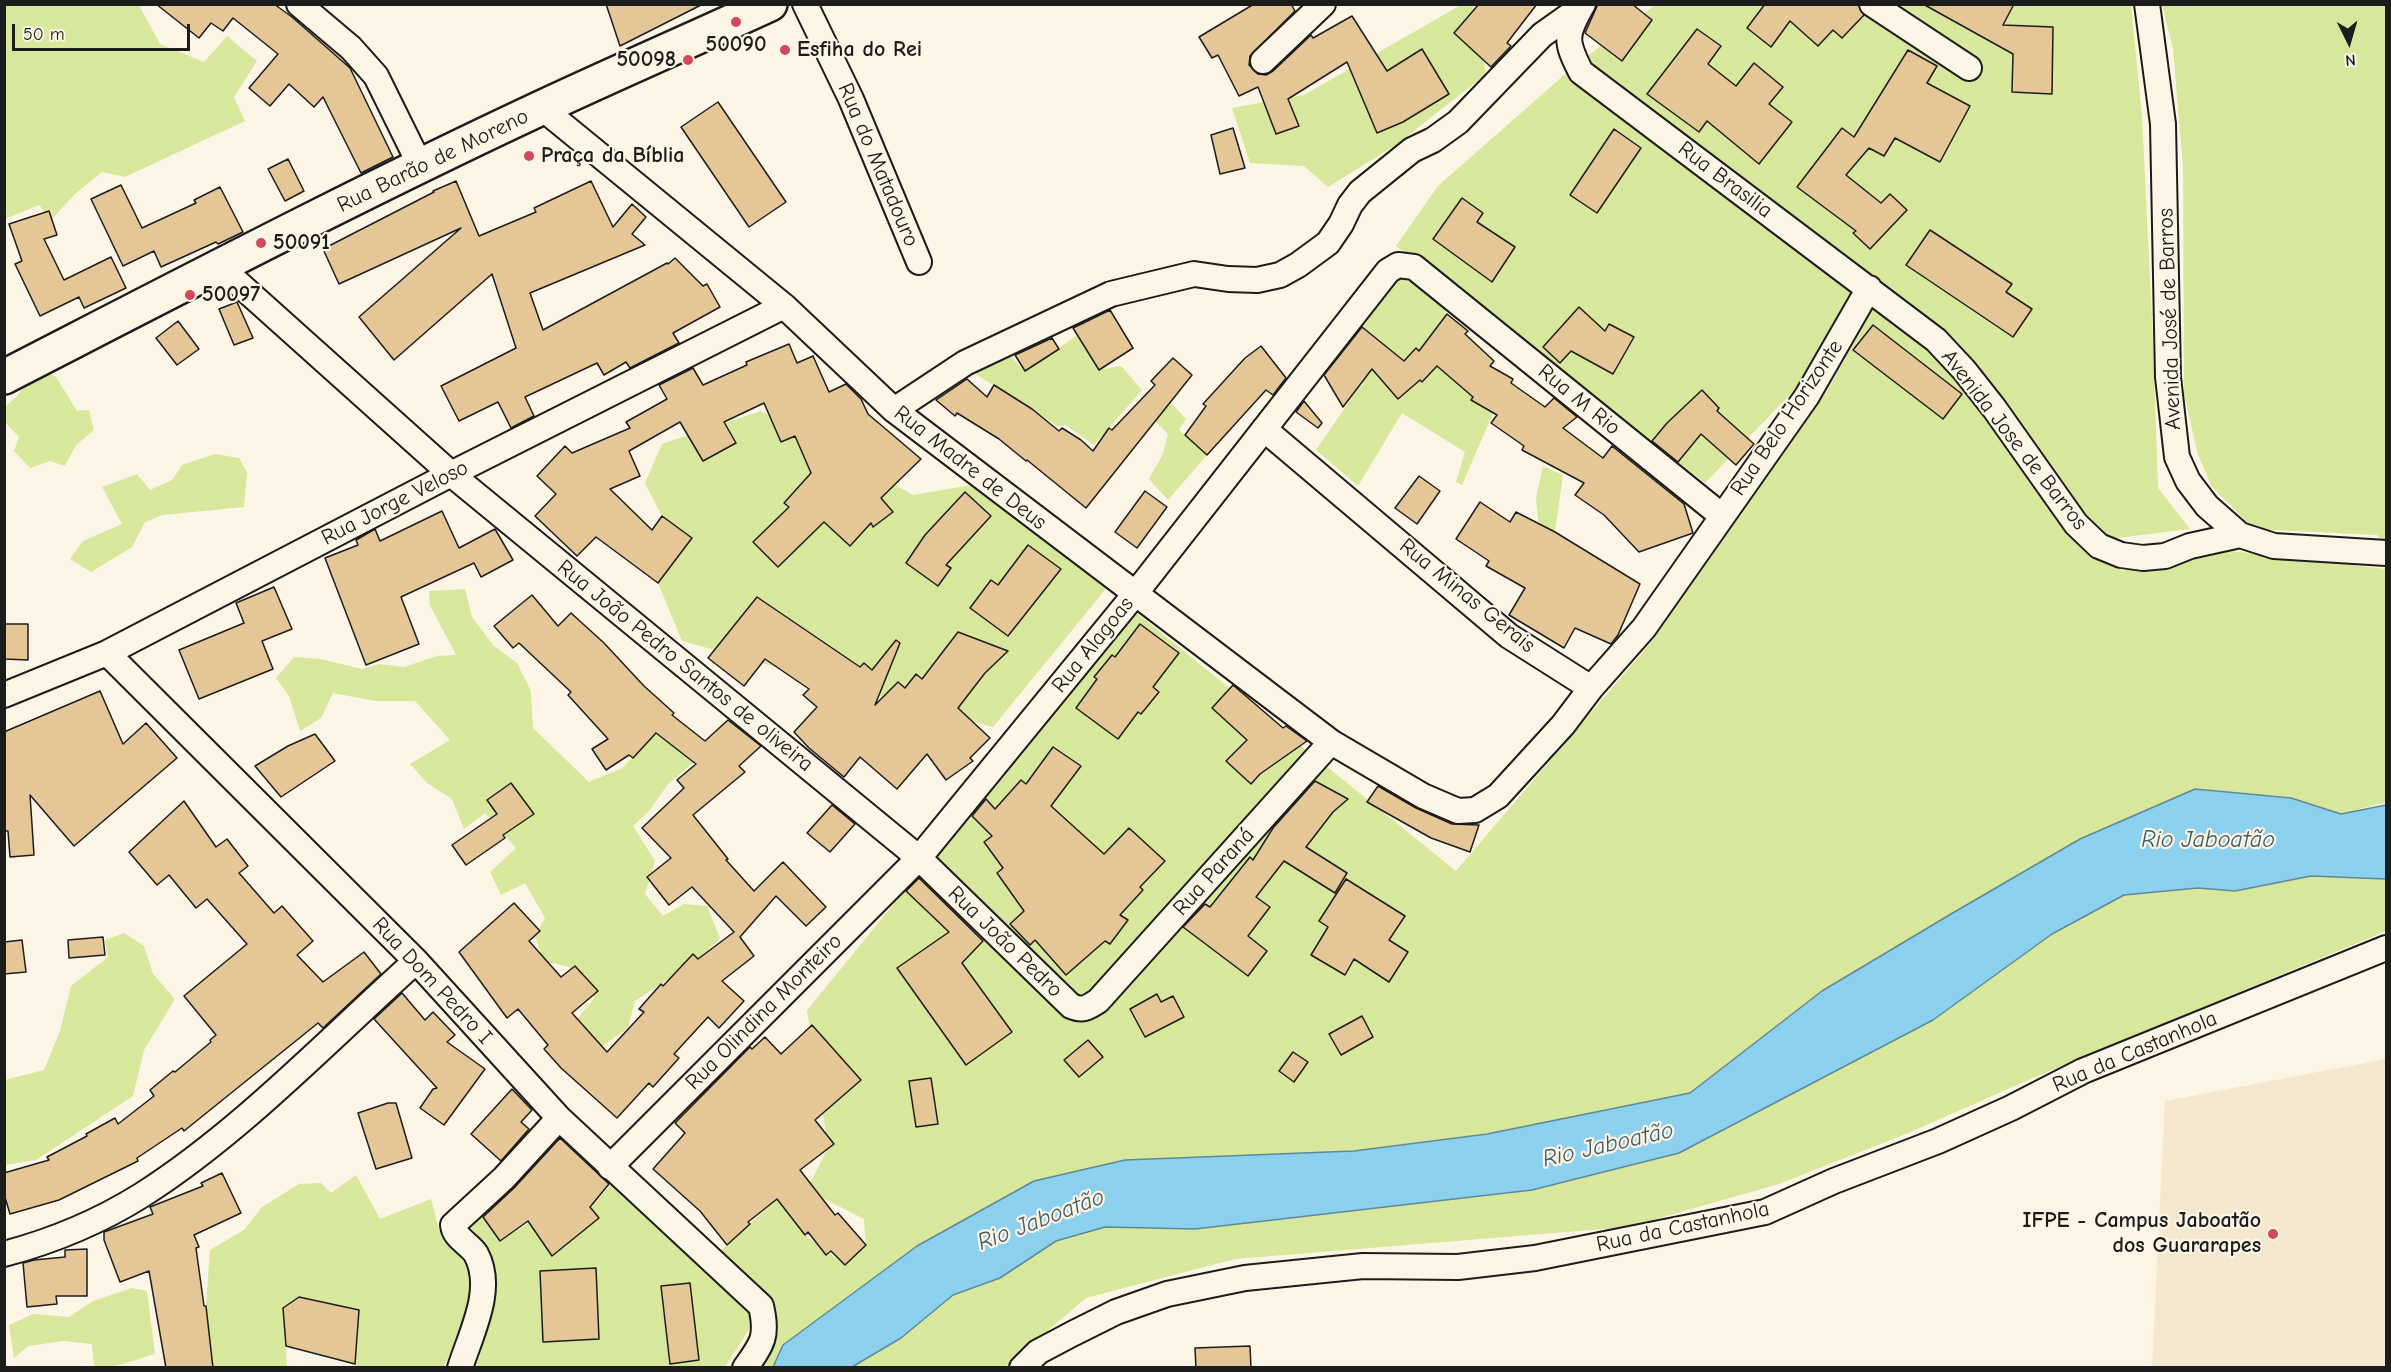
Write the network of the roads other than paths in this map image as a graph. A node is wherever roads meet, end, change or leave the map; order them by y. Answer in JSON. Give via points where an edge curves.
{"nodes":[{"id":1,"x":300,"y":4,"type":"edge"},
{"id":2,"x":770,"y":4,"type":"edge"},
{"id":3,"x":805,"y":4,"type":"edge"},
{"id":4,"x":1323,"y":4,"type":"edge"},
{"id":5,"x":1872,"y":4,"type":"edge"},
{"id":6,"x":2147,"y":4,"type":"edge"},
{"id":7,"x":1582,"y":5,"type":"edge"},
{"id":8,"x":1263,"y":61,"type":"dead end"},
{"id":9,"x":1969,"y":68,"type":"dead end"},
{"id":10,"x":542,"y":108,"type":"junction"},
{"id":11,"x":421,"y":167,"type":"junction"},
{"id":12,"x":919,"y":262,"type":"dead end"},
{"id":13,"x":219,"y":266,"type":"junction"},
{"id":14,"x":1869,"y":288,"type":"junction"},
{"id":15,"x":784,"y":306,"type":"junction"},
{"id":16,"x":4,"y":377,"type":"edge"},
{"id":17,"x":894,"y":410,"type":"junction"},
{"id":18,"x":1264,"y":429,"type":"junction"},
{"id":19,"x":451,"y":474,"type":"junction"},
{"id":20,"x":1722,"y":516,"type":"junction"},
{"id":21,"x":2240,"y":535,"type":"junction"},
{"id":22,"x":2386,"y":553,"type":"edge"},
{"id":23,"x":1135,"y":594,"type":"junction"},
{"id":24,"x":107,"y":653,"type":"junction"},
{"id":25,"x":1591,"y":688,"type":"junction"},
{"id":26,"x":4,"y":695,"type":"edge"},
{"id":27,"x":1331,"y":742,"type":"junction"},
{"id":28,"x":919,"y":858,"type":"junction"},
{"id":29,"x":2386,"y":948,"type":"edge"},
{"id":30,"x":416,"y":961,"type":"junction"},
{"id":31,"x":1098,"y":1001,"type":"joint"},
{"id":32,"x":559,"y":1118,"type":"junction"},
{"id":33,"x":610,"y":1167,"type":"junction"},
{"id":34,"x":4,"y":1254,"type":"edge"},
{"id":35,"x":460,"y":1368,"type":"edge"},
{"id":36,"x":746,"y":1368,"type":"edge"},
{"id":37,"x":1022,"y":1368,"type":"edge"}],
"edges":[{"from":1,"to":11,"type":"street","via":[[371,69]]},
{"from":2,"to":10,"type":"street","name":"Rua Barão de Moreno"},
{"from":3,"to":12,"type":"street","name":"Rua do Matadouro","via":[[851,99]]},
{"from":4,"to":8,"type":"street"},
{"from":5,"to":9,"type":"street"},
{"from":6,"to":21,"type":"street","name":"Avenida José de Barros","via":[[2163,124],[2168,377],[2177,457],[2188,481],[2207,506]]},
{"from":7,"to":14,"type":"street","name":"Rua Brasilia","via":[[1568,40],[1581,72]]},
{"from":7,"to":17,"type":"street","via":[[1542,35],[1458,122],[1412,150],[1359,192],[1328,243],[1298,265],[1269,278],[1228,279],[1194,274],[1111,294],[965,363]]},
{"from":10,"to":11,"type":"street","name":"Rua Barão de Moreno"},
{"from":10,"to":15,"type":"street","name":"Rua Madre de Deus"},
{"from":11,"to":13,"type":"street","name":"Rua Barão de Moreno"},
{"from":13,"to":16,"type":"street","name":"Rua Barão de Moreno"},
{"from":13,"to":19,"type":"street"},
{"from":14,"to":20,"type":"street","name":"Rua Belo Horizonte","via":[[1807,396]]},
{"from":14,"to":21,"type":"street","name":"Avenida Jose de Barros","via":[[1936,340],[1964,370],[2076,524],[2099,546],[2143,558],[2165,556]]},
{"from":15,"to":17,"type":"street","name":"Rua Madre de Deus"},
{"from":15,"to":19,"type":"street","name":"Rua Jorge Veloso"},
{"from":17,"to":23,"type":"street","name":"Rua Madre de Deus"},
{"from":18,"to":20,"type":"street","name":"Rua M Rio","via":[[1388,271],[1406,264],[1436,284]]},
{"from":18,"to":23,"type":"street","name":"Rua Alagoas"},
{"from":18,"to":25,"type":"street","name":"Rua Minas Gerais","via":[[1509,636]]},
{"from":19,"to":24,"type":"street","name":"Rua Jorge Veloso"},
{"from":19,"to":28,"type":"street","name":"Rua João Pedro Santos de oliveira"},
{"from":20,"to":25,"type":"street","via":[[1644,628]]},
{"from":21,"to":22,"type":"street","name":"Avenida José de Barros","via":[[2274,546]]},
{"from":23,"to":27,"type":"street","name":"Rua Madre de Deus"},
{"from":23,"to":28,"type":"street","name":"Rua Alagoas"},
{"from":24,"to":26,"type":"street","name":"Rua Jorge Veloso"},
{"from":24,"to":30,"type":"street","name":"Rua Dom Pedro I"},
{"from":25,"to":27,"type":"street","name":"Rua Madre de Deus","via":[[1498,796],[1475,810],[1458,811],[1423,796]]},
{"from":27,"to":31,"type":"street","name":"Rua Paraná"},
{"from":28,"to":31,"type":"street","name":"Rua João Pedro","via":[[1071,1006],[1081,1010]]},
{"from":28,"to":33,"type":"street","name":"Rua Olindina Monteiro"},
{"from":29,"to":37,"type":"street","name":"Rua da Castanhola","via":[[2083,1071],[1938,1141],[1765,1212],[1535,1258],[1458,1268],[1363,1266],[1245,1278],[1167,1294],[1116,1312],[1038,1352]]},
{"from":30,"to":32,"type":"street","name":"Rua Dom Pedro I"},
{"from":30,"to":34,"type":"street","via":[[189,1162],[100,1218],[63,1236]]},
{"from":32,"to":33,"type":"street","name":"Rua Dom Pedro I"},
{"from":32,"to":35,"type":"street","via":[[504,1178],[453,1225],[474,1251],[484,1274],[482,1299]]},
{"from":33,"to":36,"type":"street","name":"Rua Dom Pedro I","via":[[761,1306],[766,1327],[763,1342]]}]}
